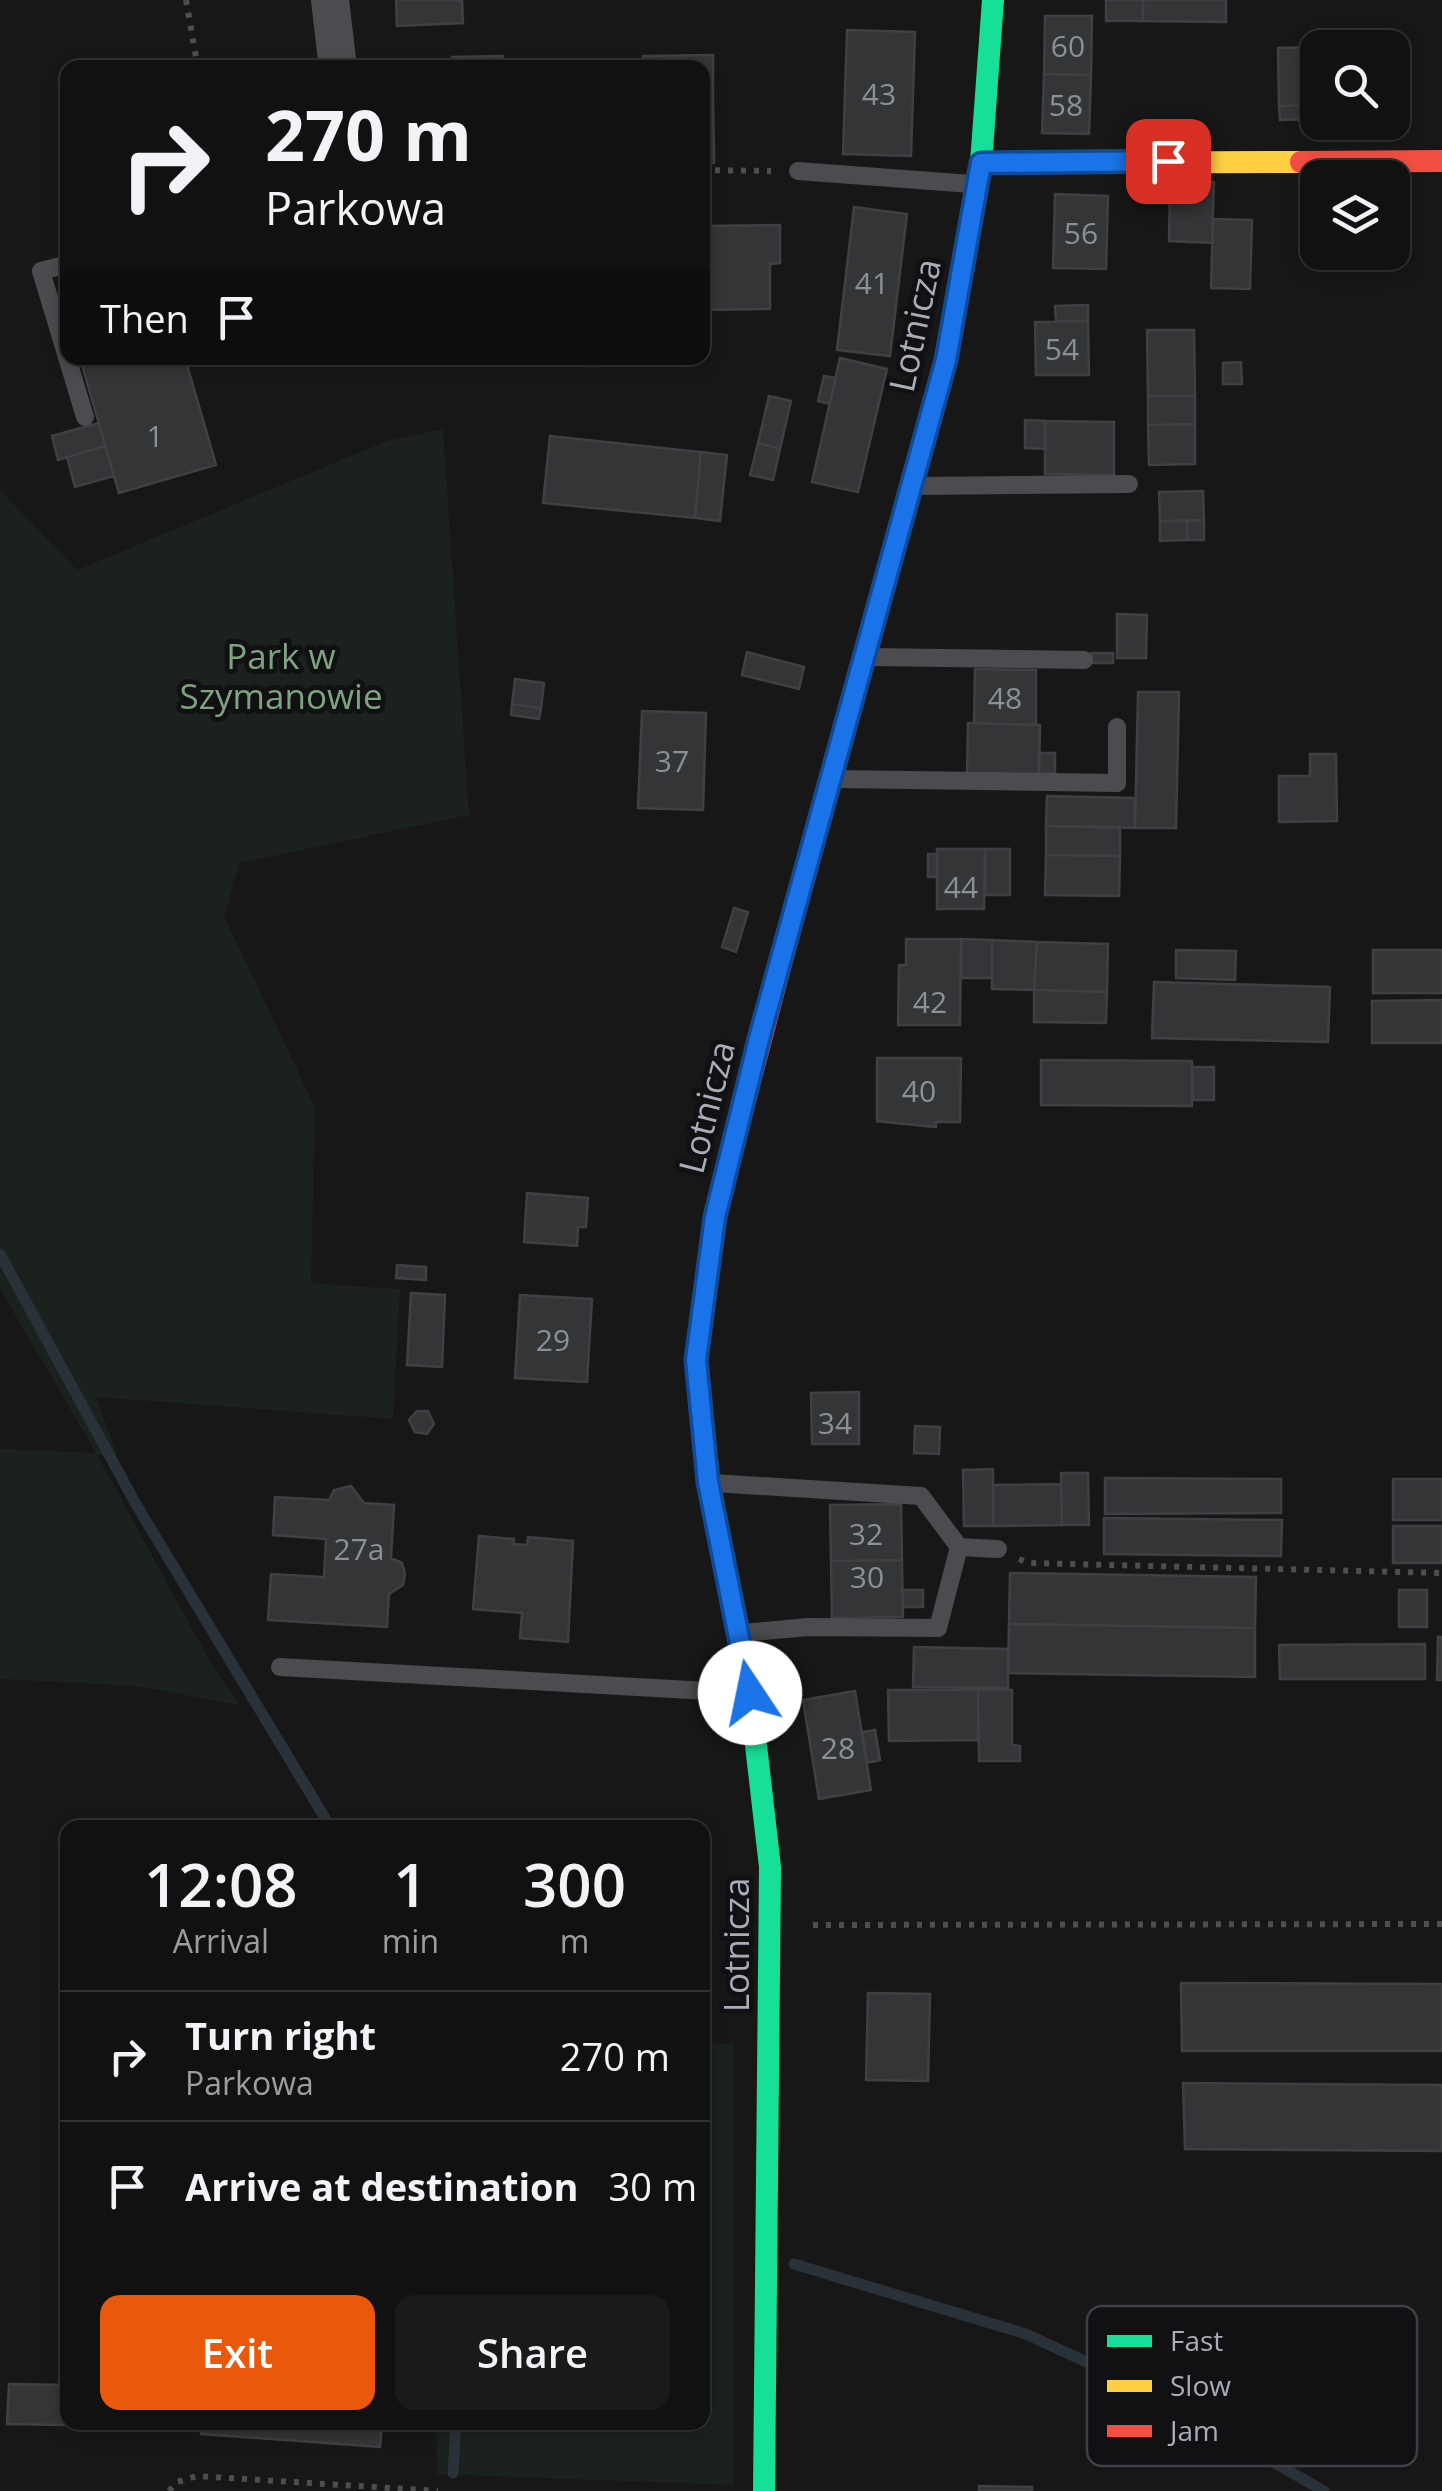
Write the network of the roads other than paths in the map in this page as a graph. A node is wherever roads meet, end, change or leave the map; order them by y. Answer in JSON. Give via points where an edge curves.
{"nodes":[{"id":1,"x":330,"y":0,"type":"edge"},
{"id":2,"x":993,"y":0,"type":"edge"},
{"id":3,"x":337,"y":60,"type":"edge"},
{"id":4,"x":1442,"y":160,"type":"edge"},
{"id":5,"x":798,"y":172,"type":"road end"},
{"id":6,"x":979,"y":174,"type":"junction"},
{"id":7,"x":60,"y":266,"type":"edge"},
{"id":8,"x":60,"y":336,"type":"edge"},
{"id":9,"x":69,"y":365,"type":"edge"},
{"id":10,"x":84,"y":417,"type":"dead end"},
{"id":11,"x":1129,"y":484,"type":"dead end"},
{"id":12,"x":910,"y":486,"type":"junction"},
{"id":13,"x":864,"y":656,"type":"junction"},
{"id":14,"x":1084,"y":660,"type":"dead end"},
{"id":15,"x":1116,"y":727,"type":"dead end"},
{"id":16,"x":830,"y":779,"type":"junction"},
{"id":17,"x":708,"y":1482,"type":"junction"},
{"id":18,"x":959,"y":1548,"type":"junction"},
{"id":19,"x":998,"y":1548,"type":"road end"},
{"id":20,"x":738,"y":1634,"type":"junction"},
{"id":21,"x":280,"y":1667,"type":"dead end"},
{"id":22,"x":750,"y":1693,"type":"junction"},
{"id":23,"x":764,"y":2491,"type":"edge"}],
"edges":[{"from":1,"to":3,"type":"street"},
{"from":2,"to":6,"type":"street","name":"Lotnicza"},
{"from":4,"to":6,"type":"street"},
{"from":5,"to":6,"type":"lane"},
{"from":6,"to":12,"type":"street","name":"Lotnicza","via":[[946,360]]},
{"from":7,"to":8,"type":"lane","via":[[41,272]]},
{"from":9,"to":10,"type":"lane"},
{"from":11,"to":12,"type":"lane"},
{"from":12,"to":13,"type":"street","name":"Lotnicza"},
{"from":13,"to":14,"type":"lane"},
{"from":13,"to":16,"type":"street","name":"Lotnicza"},
{"from":15,"to":16,"type":"lane","via":[[1117,783]]},
{"from":16,"to":17,"type":"street","name":"Lotnicza","via":[[715,1217],[696,1360]]},
{"from":17,"to":18,"type":"lane","via":[[921,1496]]},
{"from":17,"to":20,"type":"street","name":"Lotnicza"},
{"from":18,"to":19,"type":"lane"},
{"from":18,"to":20,"type":"lane","via":[[938,1628]]},
{"from":20,"to":22,"type":"street","name":"Lotnicza"},
{"from":21,"to":22,"type":"lane"},
{"from":22,"to":23,"type":"street","name":"Lotnicza","via":[[770,1868]]}]}
